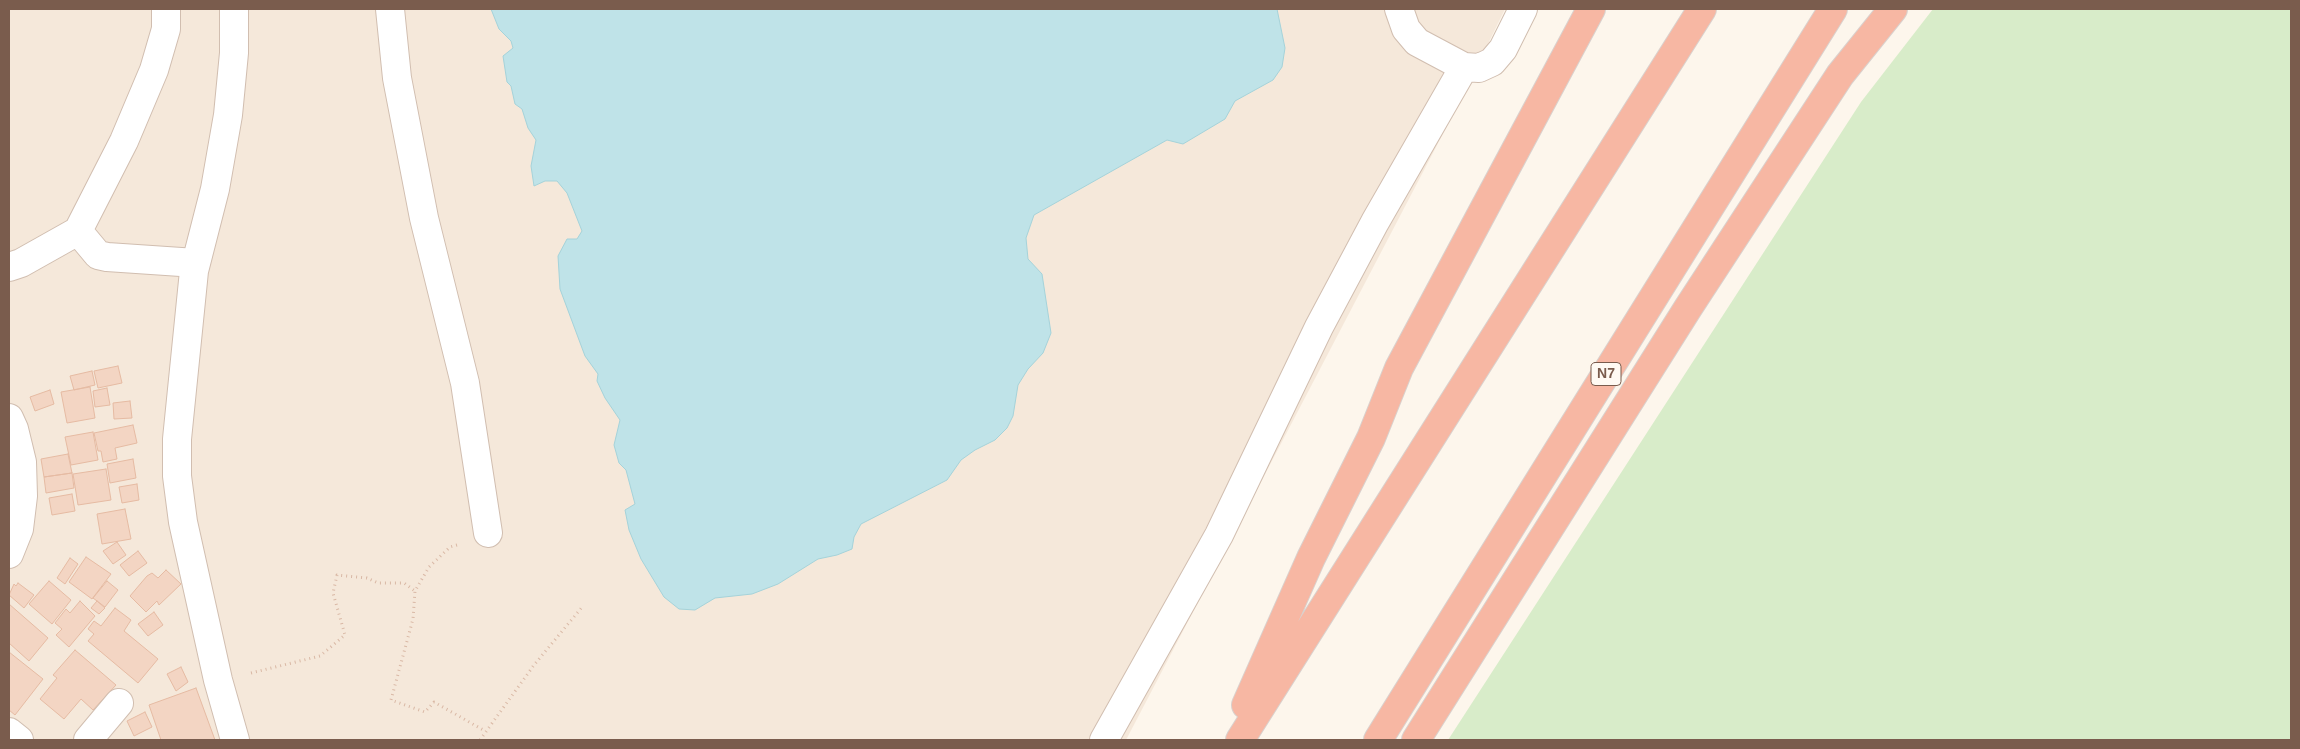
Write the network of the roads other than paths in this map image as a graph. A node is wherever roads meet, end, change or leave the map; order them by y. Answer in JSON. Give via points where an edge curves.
{"nodes":[{"id":1,"x":166,"y":9,"type":"edge"},
{"id":2,"x":234,"y":9,"type":"edge"},
{"id":3,"x":390,"y":9,"type":"edge"},
{"id":4,"x":1399,"y":9,"type":"edge"},
{"id":5,"x":1523,"y":9,"type":"edge"},
{"id":6,"x":1591,"y":9,"type":"edge"},
{"id":7,"x":1702,"y":9,"type":"edge"},
{"id":8,"x":1833,"y":9,"type":"edge"},
{"id":9,"x":1893,"y":9,"type":"edge"},
{"id":10,"x":1464,"y":67,"type":"junction"},
{"id":11,"x":78,"y":231,"type":"junction"},
{"id":12,"x":196,"y":263,"type":"junction"},
{"id":13,"x":9,"y":266,"type":"edge"},
{"id":14,"x":9,"y":418,"type":"edge"},
{"id":15,"x":488,"y":534,"type":"road end"},
{"id":16,"x":9,"y":554,"type":"edge"},
{"id":17,"x":119,"y":703,"type":"dead end"},
{"id":18,"x":9,"y":732,"type":"edge"},
{"id":19,"x":19,"y":740,"type":"edge"},
{"id":20,"x":88,"y":740,"type":"edge"},
{"id":21,"x":235,"y":740,"type":"edge"},
{"id":22,"x":1104,"y":740,"type":"edge"},
{"id":23,"x":1230,"y":740,"type":"edge"},
{"id":24,"x":1240,"y":740,"type":"edge"},
{"id":25,"x":1378,"y":740,"type":"edge"},
{"id":26,"x":1416,"y":740,"type":"edge"}],
"edges":[{"from":1,"to":11,"type":"street","via":[[166,29],[154,70],[124,141]]},
{"from":2,"to":12,"type":"street","via":[[228,116],[215,189]]},
{"from":3,"to":15,"type":"street","via":[[397,78],[424,218],[465,383]]},
{"from":4,"to":10,"type":"street","via":[[1406,29],[1417,42]]},
{"from":5,"to":10,"type":"street","via":[[1503,49],[1492,62],[1479,68]]},
{"from":6,"to":23,"type":"highway","via":[[1399,368],[1371,438],[1311,558]]},
{"from":7,"to":24,"type":"highway"},
{"from":8,"to":25,"type":"highway","number":"N7"},
{"from":9,"to":26,"type":"highway","via":[[1840,76],[1688,308]]},
{"from":10,"to":22,"type":"street","via":[[1319,327],[1219,535]]},
{"from":11,"to":12,"type":"street","via":[[98,254],[107,258]]},
{"from":11,"to":13,"type":"street","via":[[21,263]]},
{"from":12,"to":21,"type":"street","via":[[179,406],[177,476],[183,522],[218,680]]},
{"from":14,"to":16,"type":"street","via":[[22,462],[23,496],[19,529]]},
{"from":17,"to":20,"type":"street"},
{"from":18,"to":19,"type":"street"}]}
